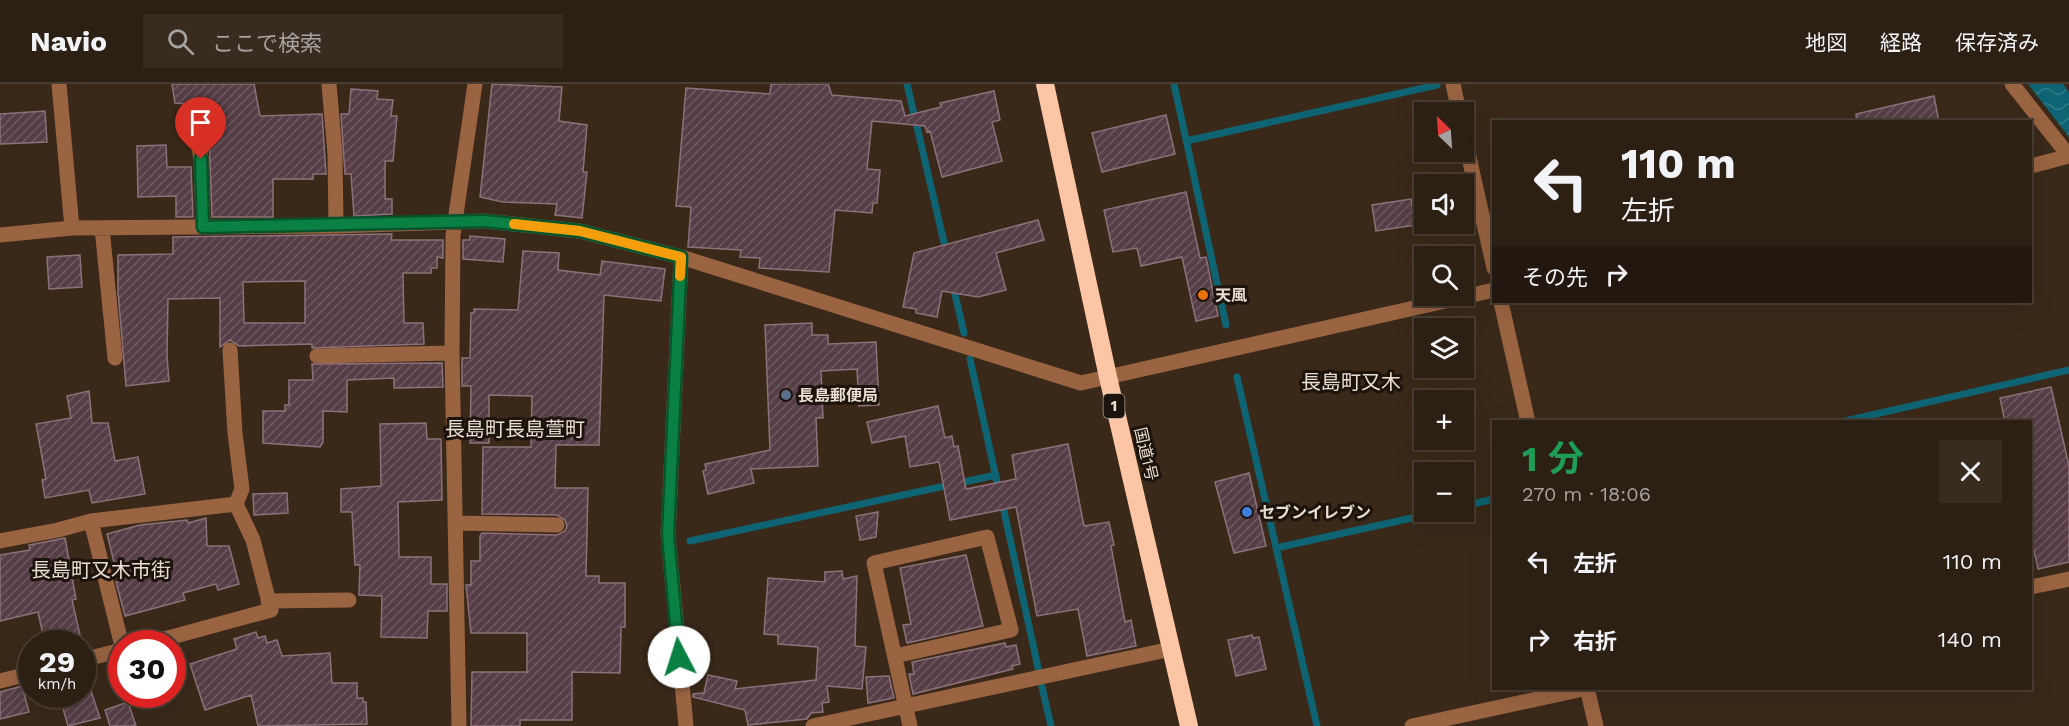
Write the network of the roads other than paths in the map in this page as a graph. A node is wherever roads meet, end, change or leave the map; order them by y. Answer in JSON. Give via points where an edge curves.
{"nodes":[{"id":1,"x":59,"y":84,"type":"edge"},
{"id":2,"x":329,"y":84,"type":"edge"},
{"id":3,"x":475,"y":84,"type":"edge"},
{"id":4,"x":1045,"y":84,"type":"edge"},
{"id":5,"x":1453,"y":84,"type":"edge"},
{"id":6,"x":2012,"y":84,"type":"edge"},
{"id":7,"x":1457,"y":102,"type":"edge"},
{"id":8,"x":192,"y":113,"type":"dead end"},
{"id":9,"x":2069,"y":156,"type":"edge"},
{"id":10,"x":1470,"y":162,"type":"edge"},
{"id":11,"x":2032,"y":166,"type":"edge"},
{"id":12,"x":457,"y":222,"type":"junction"},
{"id":13,"x":336,"y":226,"type":"junction"},
{"id":14,"x":203,"y":227,"type":"junction"},
{"id":15,"x":72,"y":228,"type":"junction"},
{"id":16,"x":102,"y":228,"type":"junction"},
{"id":17,"x":0,"y":235,"type":"edge"},
{"id":18,"x":681,"y":257,"type":"junction"},
{"id":19,"x":1492,"y":259,"type":"edge"},
{"id":20,"x":1492,"y":290,"type":"edge"},
{"id":21,"x":1502,"y":303,"type":"edge"},
{"id":22,"x":230,"y":351,"type":"dead end"},
{"id":23,"x":452,"y":353,"type":"junction"},
{"id":24,"x":317,"y":356,"type":"dead end"},
{"id":25,"x":115,"y":358,"type":"dead end"},
{"id":26,"x":1108,"y":377,"type":"junction"},
{"id":27,"x":1528,"y":420,"type":"edge"},
{"id":28,"x":236,"y":504,"type":"junction"},
{"id":29,"x":91,"y":521,"type":"junction"},
{"id":30,"x":455,"y":523,"type":"junction"},
{"id":31,"x":557,"y":525,"type":"dead end"},
{"id":32,"x":0,"y":541,"type":"edge"},
{"id":33,"x":2069,"y":579,"type":"edge"},
{"id":34,"x":2032,"y":587,"type":"edge"},
{"id":35,"x":349,"y":600,"type":"dead end"},
{"id":36,"x":268,"y":602,"type":"junction"},
{"id":37,"x":118,"y":630,"type":"edge"},
{"id":38,"x":186,"y":633,"type":"edge"},
{"id":39,"x":1171,"y":649,"type":"junction"},
{"id":40,"x":895,"y":656,"type":"junction"},
{"id":41,"x":18,"y":676,"type":"edge"},
{"id":42,"x":0,"y":681,"type":"edge"},
{"id":43,"x":1579,"y":690,"type":"edge"},
{"id":44,"x":1588,"y":690,"type":"edge"},
{"id":45,"x":905,"y":706,"type":"junction"},
{"id":46,"x":459,"y":726,"type":"edge"},
{"id":47,"x":686,"y":726,"type":"edge"},
{"id":48,"x":813,"y":726,"type":"edge"},
{"id":49,"x":910,"y":726,"type":"edge"},
{"id":50,"x":1189,"y":726,"type":"edge"},
{"id":51,"x":1412,"y":726,"type":"edge"},
{"id":52,"x":1596,"y":726,"type":"edge"}],
"edges":[{"from":1,"to":15,"type":"street"},
{"from":2,"to":13,"type":"street"},
{"from":3,"to":12,"type":"street"},
{"from":4,"to":26,"type":"highway","name":"国道1号","number":"1"},
{"from":5,"to":7,"type":"street"},
{"from":6,"to":9,"type":"street"},
{"from":8,"to":14,"type":"street","via":[[201,159]]},
{"from":9,"to":11,"type":"street"},
{"from":10,"to":19,"type":"street"},
{"from":12,"to":13,"type":"street"},
{"from":12,"to":18,"type":"street","via":[[485,221],[580,231]]},
{"from":12,"to":23,"type":"street","via":[[453,235]]},
{"from":13,"to":14,"type":"street"},
{"from":14,"to":16,"type":"street"},
{"from":15,"to":16,"type":"street"},
{"from":15,"to":17,"type":"street"},
{"from":16,"to":25,"type":"street"},
{"from":18,"to":26,"type":"street","via":[[1081,383]]},
{"from":18,"to":47,"type":"street","via":[[668,535]]},
{"from":20,"to":26,"type":"street"},
{"from":21,"to":27,"type":"street"},
{"from":22,"to":28,"type":"street","via":[[242,489]]},
{"from":23,"to":24,"type":"street"},
{"from":23,"to":30,"type":"street"},
{"from":26,"to":39,"type":"highway","name":"国道1号","number":"1"},
{"from":28,"to":29,"type":"street"},
{"from":28,"to":36,"type":"street","via":[[253,540]]},
{"from":29,"to":32,"type":"street"},
{"from":29,"to":37,"type":"street"},
{"from":30,"to":31,"type":"street"},
{"from":30,"to":46,"type":"street"},
{"from":33,"to":34,"type":"street"},
{"from":35,"to":36,"type":"street"},
{"from":36,"to":38,"type":"street","via":[[271,610]]},
{"from":39,"to":45,"type":"street"},
{"from":39,"to":50,"type":"highway","name":"国道1号","number":"1"},
{"from":40,"to":40,"type":"street","via":[[874,562],[987,537],[1011,630]]},
{"from":40,"to":45,"type":"street"},
{"from":41,"to":42,"type":"street"},
{"from":43,"to":51,"type":"street"},
{"from":44,"to":52,"type":"street"},
{"from":45,"to":48,"type":"street"},
{"from":45,"to":49,"type":"street"}]}
